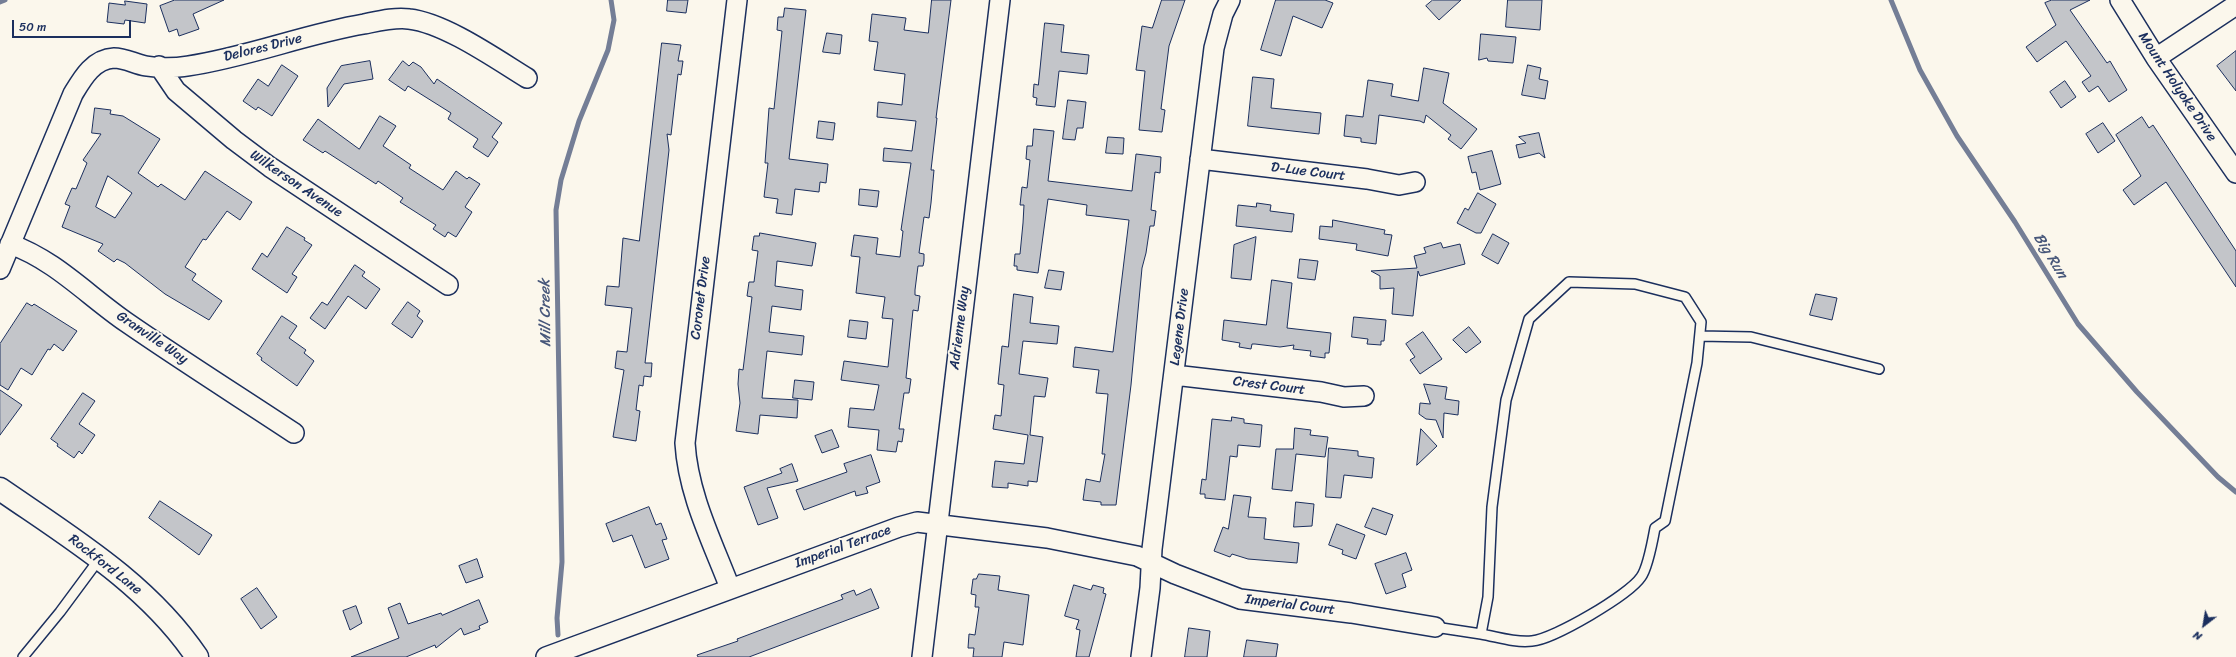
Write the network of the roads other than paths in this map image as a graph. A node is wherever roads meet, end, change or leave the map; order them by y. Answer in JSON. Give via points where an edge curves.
{"nodes":[{"id":1,"x":737,"y":0,"type":"edge"},
{"id":2,"x":1000,"y":0,"type":"edge"},
{"id":3,"x":1230,"y":0,"type":"edge"},
{"id":4,"x":2120,"y":0,"type":"edge"},
{"id":5,"x":2236,"y":5,"type":"edge"},
{"id":6,"x":2156,"y":58,"type":"junction"},
{"id":7,"x":159,"y":66,"type":"junction"},
{"id":8,"x":527,"y":78,"type":"dead end"},
{"id":9,"x":1200,"y":158,"type":"junction"},
{"id":10,"x":2236,"y":173,"type":"edge"},
{"id":11,"x":1415,"y":182,"type":"dead end"},
{"id":12,"x":10,"y":244,"type":"junction"},
{"id":13,"x":0,"y":269,"type":"edge"},
{"id":14,"x":448,"y":285,"type":"dead end"},
{"id":15,"x":1700,"y":336,"type":"junction"},
{"id":16,"x":1879,"y":369,"type":"dead end"},
{"id":17,"x":1174,"y":375,"type":"junction"},
{"id":18,"x":1364,"y":396,"type":"dead end"},
{"id":19,"x":294,"y":433,"type":"dead end"},
{"id":20,"x":0,"y":489,"type":"edge"},
{"id":21,"x":936,"y":524,"type":"junction"},
{"id":22,"x":100,"y":558,"type":"junction"},
{"id":23,"x":1151,"y":563,"type":"junction"},
{"id":24,"x":730,"y":588,"type":"junction"},
{"id":25,"x":1435,"y":627,"type":"joint"},
{"id":26,"x":1481,"y":634,"type":"junction"},
{"id":27,"x":27,"y":655,"type":"edge"},
{"id":28,"x":197,"y":657,"type":"edge"},
{"id":29,"x":546,"y":657,"type":"edge"},
{"id":30,"x":922,"y":657,"type":"edge"},
{"id":31,"x":1141,"y":657,"type":"edge"}],
"edges":[{"from":1,"to":24,"type":"street","name":"Coronet Drive","via":[[685,443],[686,466],[693,491]]},
{"from":2,"to":21,"type":"street","name":"Adrienne Way"},
{"from":3,"to":9,"type":"street","name":"Legene Drive","via":[[1223,14],[1214,48]]},
{"from":4,"to":6,"type":"street","name":"Mount Holyoke Drive"},
{"from":5,"to":6,"type":"street"},
{"from":6,"to":10,"type":"street","name":"Mount Holyoke Drive"},
{"from":7,"to":8,"type":"street","name":"Delores Drive","via":[[187,66],[251,53],[351,26],[408,18],[444,30]]},
{"from":7,"to":12,"type":"street","name":"Delores Drive","via":[[147,66],[112,58],[91,68],[82,78]]},
{"from":7,"to":14,"type":"street","name":"Wilkerson Avenue","via":[[176,91],[234,140],[270,167]]},
{"from":9,"to":11,"type":"street","name":"D-Lue Court","via":[[1398,185]]},
{"from":9,"to":17,"type":"street","name":"Legene Drive"},
{"from":12,"to":13,"type":"street","name":"Delores Drive"},
{"from":12,"to":19,"type":"street","name":"Granville Way","via":[[28,250],[47,261],[126,322]]},
{"from":15,"to":16,"type":"lane","via":[[1750,337]]},
{"from":15,"to":26,"type":"lane","via":[[1697,363],[1665,521],[1655,528],[1642,577],[1618,596],[1554,635],[1533,641],[1522,641]]},
{"from":15,"to":26,"type":"lane","via":[[1701,322],[1685,297],[1635,284],[1569,282],[1529,319],[1506,400],[1492,506],[1488,597]]},
{"from":17,"to":18,"type":"street","name":"Crest Court","via":[[1321,392],[1344,397]]},
{"from":17,"to":23,"type":"street","name":"Legene Drive"},
{"from":20,"to":22,"type":"main road","name":"Rockford Lane"},
{"from":21,"to":23,"type":"street","name":"Imperial Terrace","via":[[1047,538],[1137,556]]},
{"from":21,"to":24,"type":"street","name":"Imperial Terrace","via":[[917,522],[899,526]]},
{"from":21,"to":30,"type":"street","name":"Adrienne Way"},
{"from":22,"to":27,"type":"lane"},
{"from":22,"to":28,"type":"main road","name":"Rockford Lane","via":[[156,606]]},
{"from":23,"to":25,"type":"street","name":"Imperial Court","via":[[1240,599]]},
{"from":23,"to":31,"type":"street","name":"Legene Drive"},
{"from":24,"to":29,"type":"street","name":"Imperial Terrace"},
{"from":25,"to":26,"type":"lane"}]}
